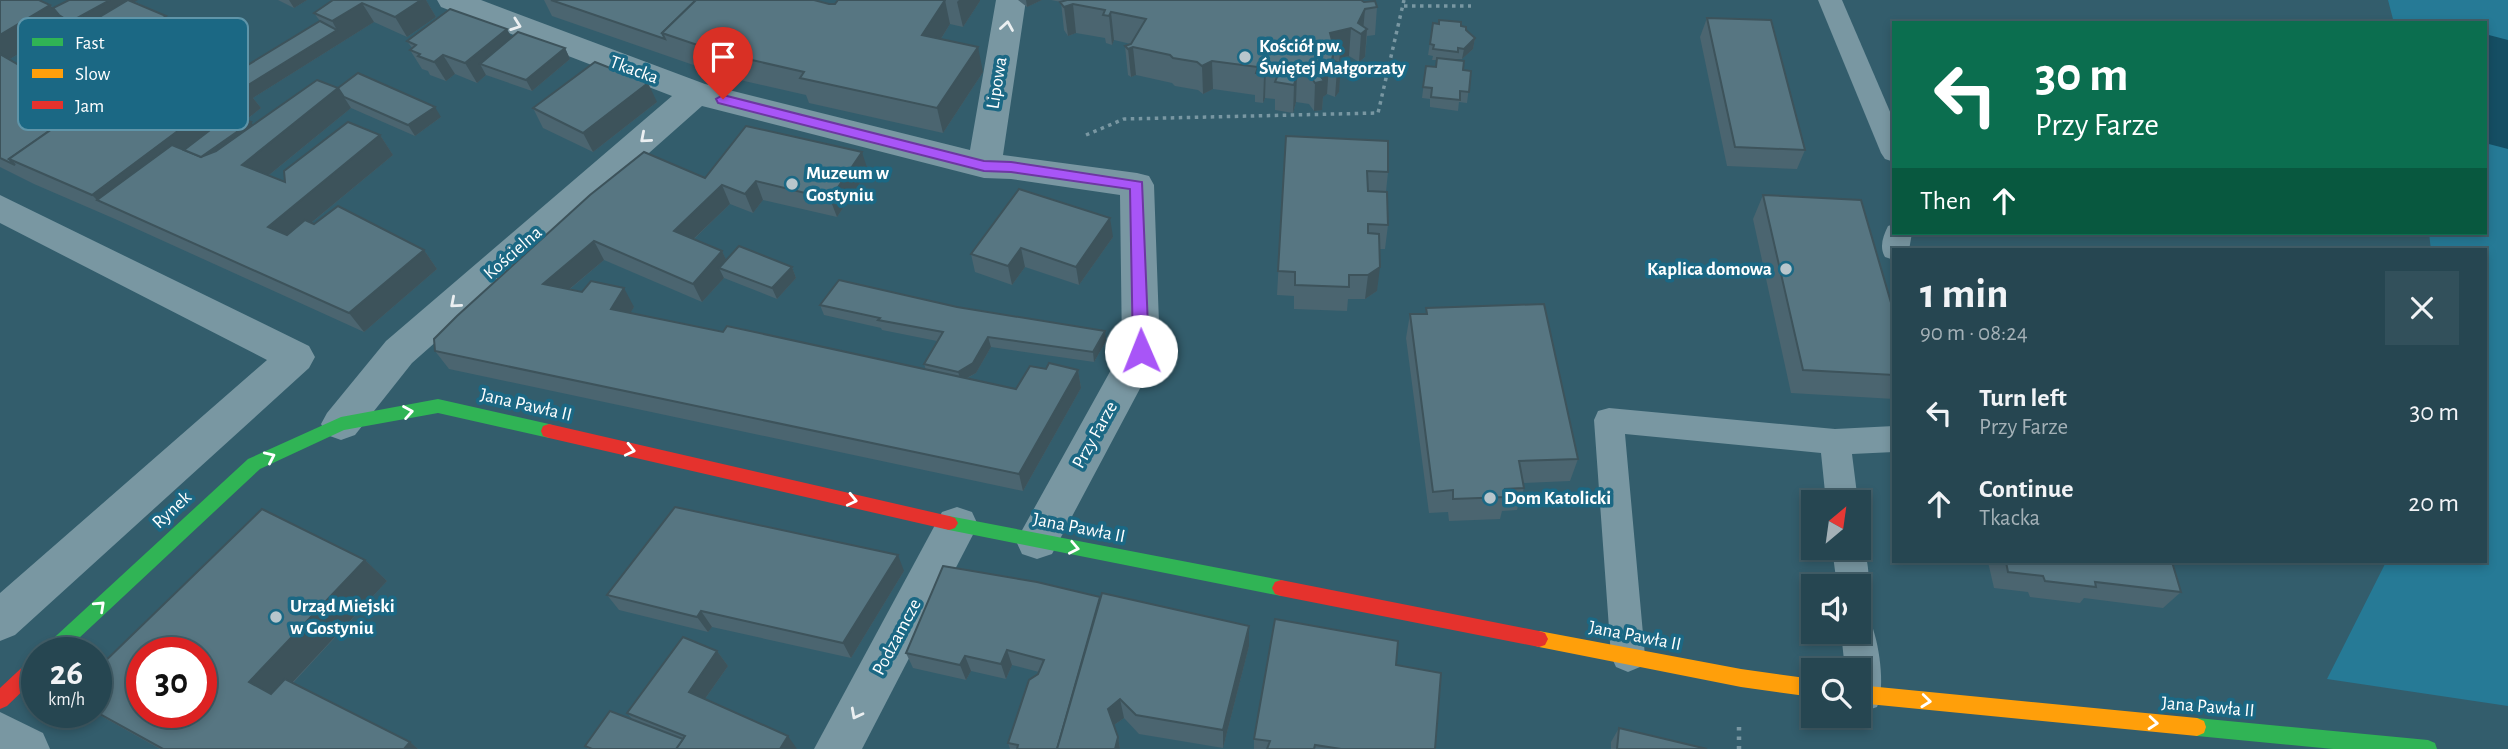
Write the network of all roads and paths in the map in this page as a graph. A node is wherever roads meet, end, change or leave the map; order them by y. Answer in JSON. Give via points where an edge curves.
{"nodes":[{"id":1,"x":452,"y":0,"type":"edge"},
{"id":2,"x":1012,"y":0,"type":"edge"},
{"id":3,"x":1829,"y":0,"type":"edge"},
{"id":4,"x":1404,"y":3,"type":"edge"},
{"id":5,"x":1471,"y":6,"type":"dead end"},
{"id":6,"x":696,"y":93,"type":"junction"},
{"id":7,"x":1892,"y":148,"type":"edge"},
{"id":8,"x":997,"y":167,"type":"junction"},
{"id":9,"x":0,"y":208,"type":"edge"},
{"id":10,"x":341,"y":424,"type":"junction"},
{"id":11,"x":1892,"y":439,"type":"edge"},
{"id":12,"x":1835,"y":442,"type":"junction"},
{"id":13,"x":1841,"y":490,"type":"edge"},
{"id":14,"x":957,"y":525,"type":"junction"},
{"id":15,"x":1037,"y":541,"type":"junction"},
{"id":16,"x":0,"y":621,"type":"edge"},
{"id":17,"x":67,"y":637,"type":"edge"},
{"id":18,"x":1628,"y":656,"type":"junction"},
{"id":19,"x":21,"y":680,"type":"edge"},
{"id":20,"x":1801,"y":686,"type":"edge"},
{"id":21,"x":1871,"y":696,"type":"edge"},
{"id":22,"x":0,"y":700,"type":"edge"},
{"id":23,"x":0,"y":734,"type":"edge"},
{"id":24,"x":2337,"y":745,"type":"edge"},
{"id":25,"x":27,"y":749,"type":"edge"},
{"id":26,"x":837,"y":749,"type":"edge"},
{"id":27,"x":2428,"y":749,"type":"edge"}],
"edges":[{"from":1,"to":6,"type":"street","name":"Tkacka","one_way":true},
{"from":8,"to":2,"type":"street","name":"Lipowa","one_way":true},
{"from":3,"to":7,"type":"lane"},
{"from":4,"to":5,"type":"path"},
{"from":4,"to":8,"type":"path","via":[[1378,113],[1124,119]]},
{"from":6,"to":8,"type":"street","name":"Tkacka"},
{"from":6,"to":10,"type":"street","name":"Kościelna","one_way":true,"via":[[399,352]]},
{"from":8,"to":15,"type":"street","name":"Przy Farze","via":[[1137,185],[1141,351]]},
{"from":9,"to":16,"type":"street","via":[[296,357]]},
{"from":10,"to":14,"type":"street","name":"Jana Pawła II","one_way":true,"via":[[438,406]]},
{"from":17,"to":10,"type":"street","name":"Rynek","one_way":true,"via":[[254,464]]},
{"from":11,"to":12,"type":"lane"},
{"from":12,"to":13,"type":"lane"},
{"from":12,"to":18,"type":"lane","via":[[1609,421]]},
{"from":14,"to":15,"type":"street","name":"Jana Pawła II"},
{"from":14,"to":26,"type":"street","name":"Podzamcze","one_way":true},
{"from":15,"to":18,"type":"street","name":"Jana Pawła II","one_way":true},
{"from":18,"to":20,"type":"street","name":"Jana Pawła II"},
{"from":19,"to":22,"type":"street"},
{"from":21,"to":24,"type":"street","name":"Jana Pawła II","one_way":true},
{"from":23,"to":25,"type":"street"},
{"from":24,"to":27,"type":"street","name":"Jana Pawła II"}]}
